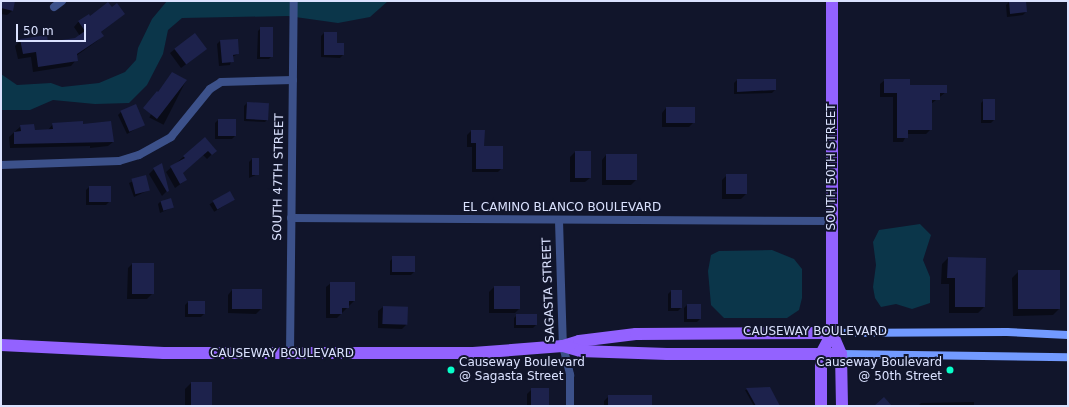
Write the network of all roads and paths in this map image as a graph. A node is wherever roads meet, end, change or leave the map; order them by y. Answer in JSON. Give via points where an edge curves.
{"nodes":[{"id":1,"x":62,"y":1,"type":"edge"},
{"id":2,"x":294,"y":1,"type":"edge"},
{"id":3,"x":832,"y":1,"type":"edge"},
{"id":4,"x":54,"y":7,"type":"dead end"},
{"id":5,"x":293,"y":80,"type":"junction"},
{"id":6,"x":1,"y":165,"type":"edge"},
{"id":7,"x":291,"y":218,"type":"junction"},
{"id":8,"x":559,"y":220,"type":"junction"},
{"id":9,"x":832,"y":221,"type":"junction"},
{"id":10,"x":832,"y":333,"type":"junction"},
{"id":11,"x":1068,"y":335,"type":"edge"},
{"id":12,"x":1,"y":345,"type":"edge"},
{"id":13,"x":563,"y":346,"type":"junction"},
{"id":14,"x":290,"y":354,"type":"junction"},
{"id":15,"x":822,"y":354,"type":"junction"},
{"id":16,"x":841,"y":354,"type":"junction"},
{"id":17,"x":1068,"y":357,"type":"edge"},
{"id":18,"x":570,"y":406,"type":"edge"},
{"id":19,"x":821,"y":406,"type":"edge"},
{"id":20,"x":842,"y":406,"type":"edge"}],
"edges":[{"from":1,"to":4,"type":"street"},
{"from":2,"to":5,"type":"street","name":"SOUTH 47TH STREET"},
{"from":3,"to":9,"type":"main road","name":"SOUTH 50TH STREET"},
{"from":5,"to":6,"type":"street","via":[[221,82],[210,88],[171,137],[132,157],[99,163]]},
{"from":5,"to":7,"type":"street","name":"SOUTH 47TH STREET"},
{"from":7,"to":8,"type":"street","name":"EL CAMINO BLANCO BOULEVARD"},
{"from":7,"to":14,"type":"street","name":"SOUTH 47TH STREET"},
{"from":8,"to":9,"type":"street","name":"EL CAMINO BLANCO BOULEVARD"},
{"from":8,"to":13,"type":"street","name":"SAGASTA STREET"},
{"from":9,"to":10,"type":"main road","name":"SOUTH 50TH STREET"},
{"from":10,"to":11,"type":"main road","name":"CAUSEWAY BOULEVARD","via":[[1007,332]]},
{"from":10,"to":13,"type":"main road","name":"CAUSEWAY BOULEVARD","via":[[636,334],[579,341]]},
{"from":10,"to":15,"type":"main road","name":"SOUTH 50TH STREET"},
{"from":10,"to":16,"type":"main road","name":"SOUTH 50TH STREET"},
{"from":12,"to":14,"type":"main road","name":"CAUSEWAY BOULEVARD","via":[[164,353]]},
{"from":13,"to":14,"type":"main road","name":"CAUSEWAY BOULEVARD","via":[[473,353]]},
{"from":13,"to":15,"type":"main road","name":"CAUSEWAY BOULEVARD","via":[[580,351],[667,354]]},
{"from":13,"to":18,"type":"street","name":"SAGASTA STREET","via":[[570,375]]},
{"from":15,"to":16,"type":"main road","name":"CAUSEWAY BOULEVARD"},
{"from":15,"to":19,"type":"main road","name":"SOUTH 50TH STREET"},
{"from":16,"to":17,"type":"main road","name":"CAUSEWAY BOULEVARD"},
{"from":16,"to":20,"type":"main road","name":"SOUTH 50TH STREET"}]}
